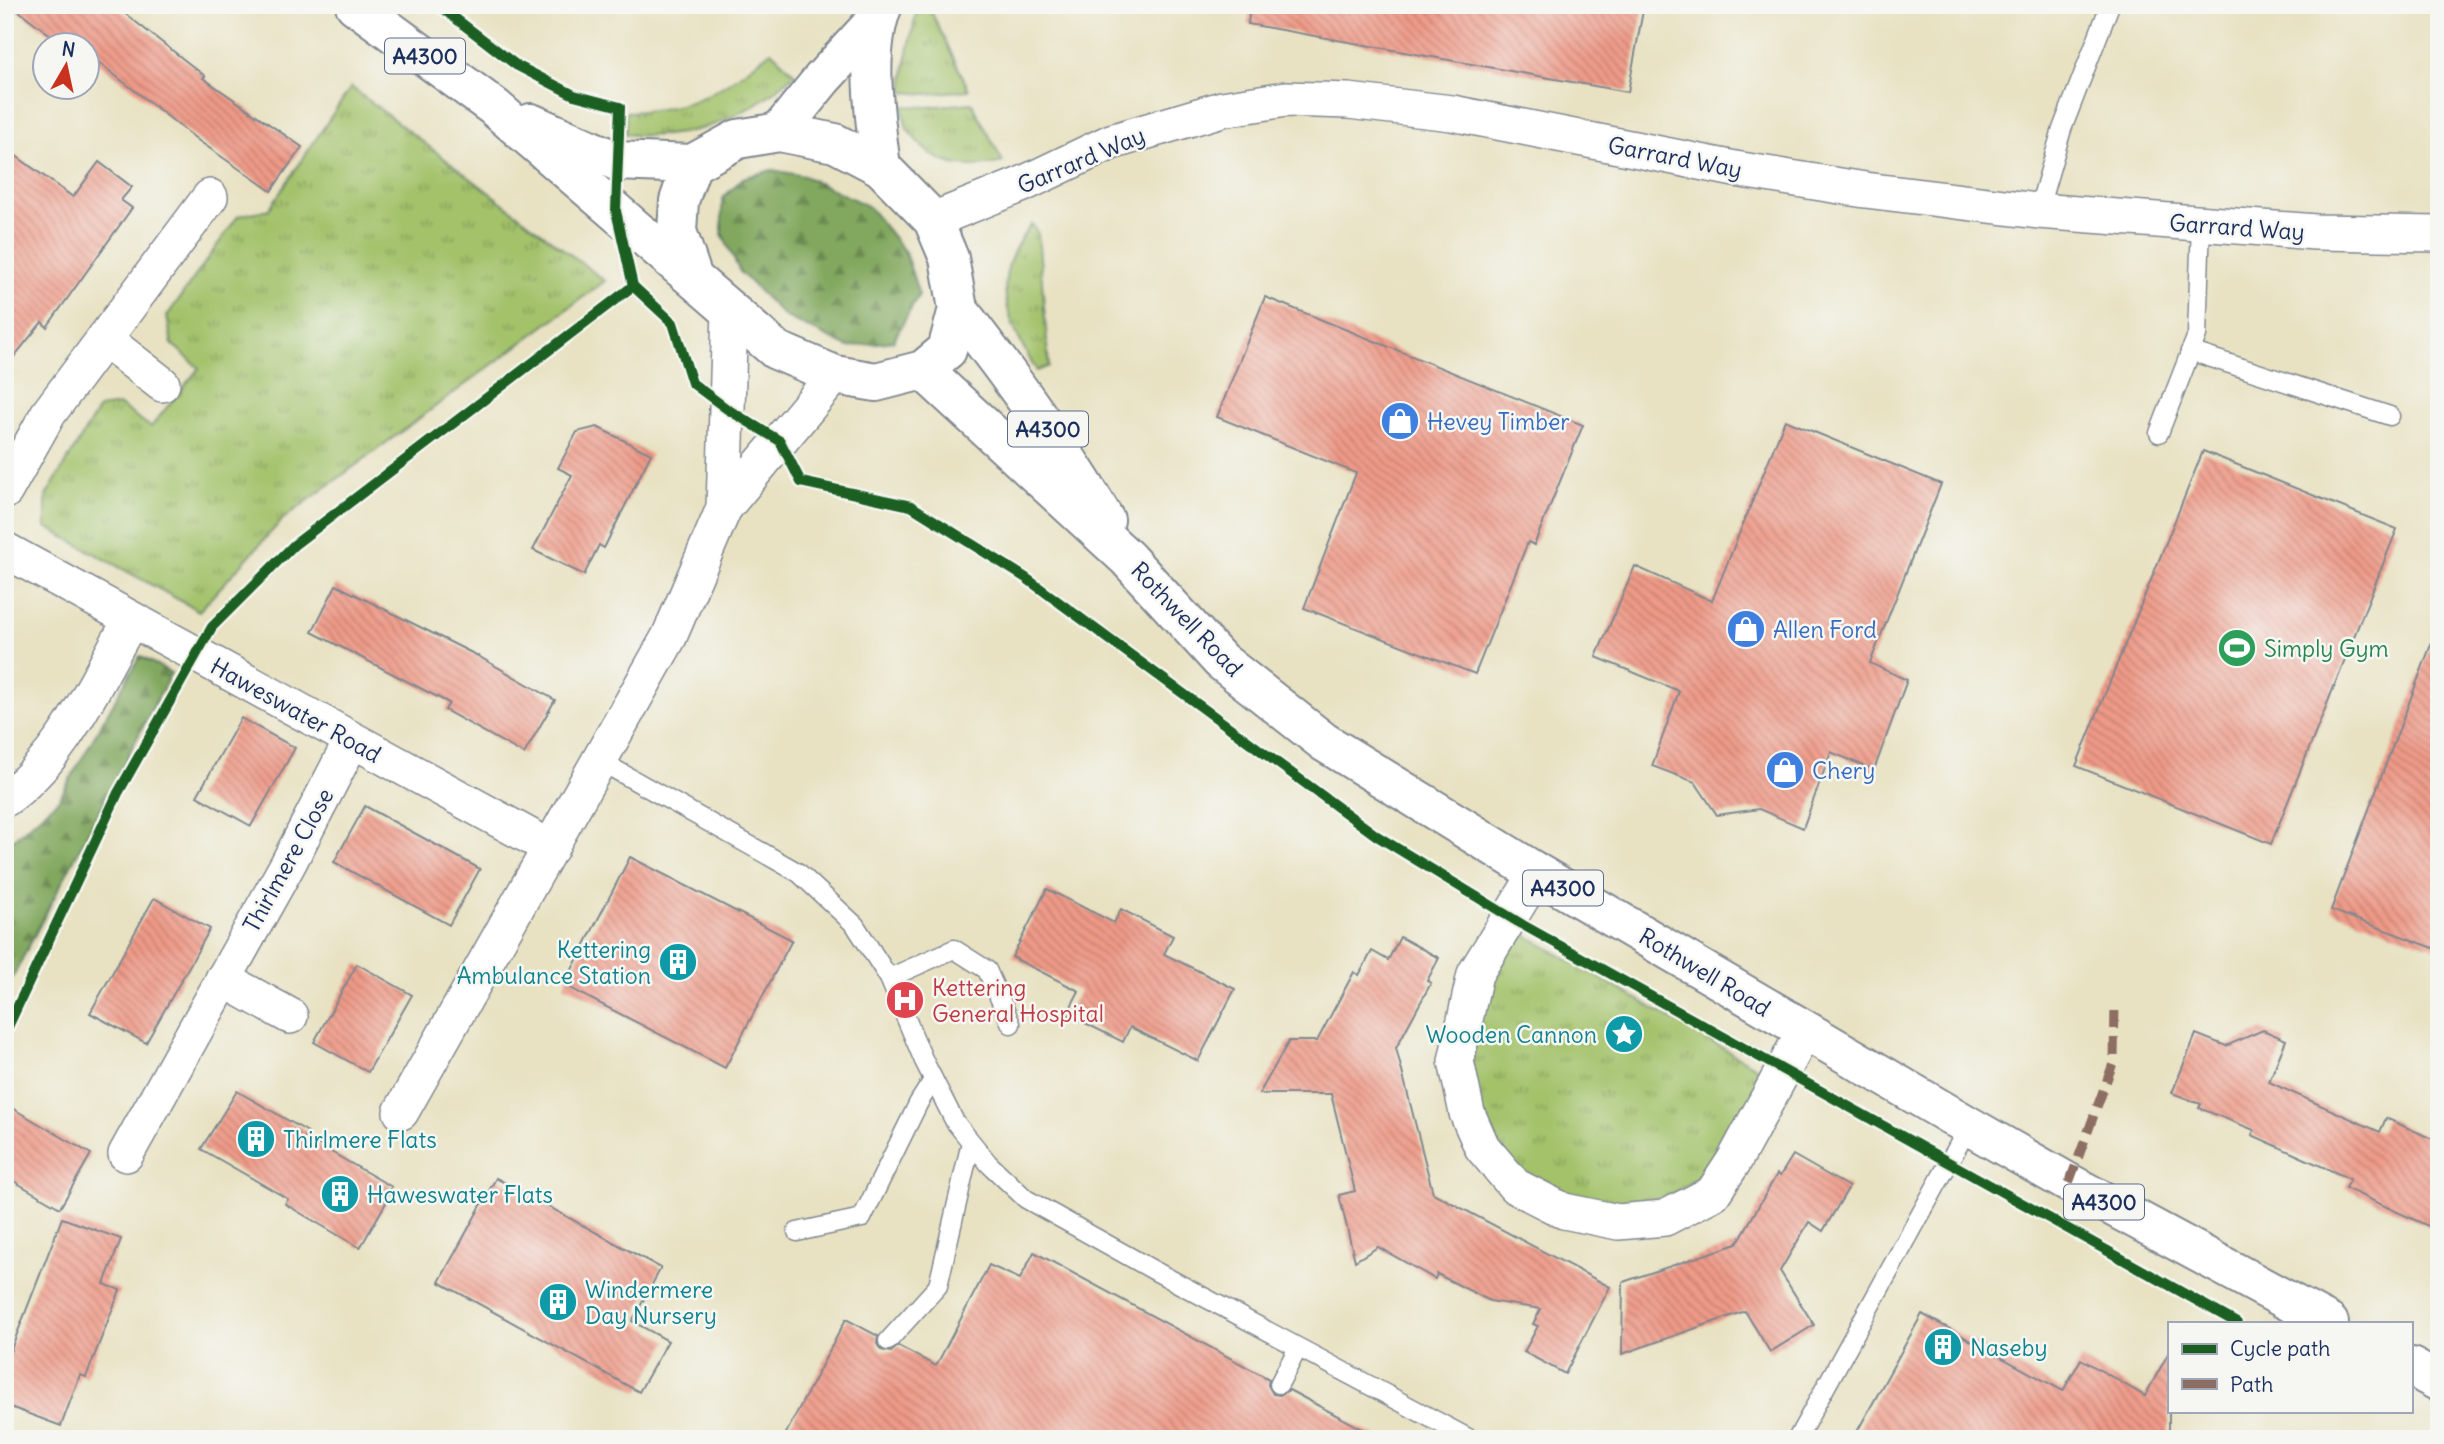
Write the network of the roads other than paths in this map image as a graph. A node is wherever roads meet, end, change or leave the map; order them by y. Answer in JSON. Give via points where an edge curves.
{"nodes":[{"id":1,"x":355,"y":5,"type":"edge"},
{"id":2,"x":2110,"y":5,"type":"edge"},
{"id":3,"x":880,"y":12,"type":"edge"},
{"id":4,"x":494,"y":107,"type":"junction"},
{"id":5,"x":779,"y":132,"type":"junction"},
{"id":6,"x":692,"y":164,"type":"junction"},
{"id":7,"x":881,"y":167,"type":"junction"},
{"id":8,"x":210,"y":197,"type":"dead end"},
{"id":9,"x":2038,"y":211,"type":"junction"},
{"id":10,"x":933,"y":220,"type":"junction"},
{"id":11,"x":2201,"y":224,"type":"junction"},
{"id":12,"x":2436,"y":227,"type":"edge"},
{"id":13,"x":693,"y":278,"type":"junction"},
{"id":14,"x":958,"y":309,"type":"junction"},
{"id":15,"x":730,"y":310,"type":"junction"},
{"id":16,"x":104,"y":339,"type":"junction"},
{"id":17,"x":2190,"y":351,"type":"junction"},
{"id":18,"x":923,"y":370,"type":"junction"},
{"id":19,"x":835,"y":375,"type":"junction"},
{"id":20,"x":162,"y":384,"type":"dead end"},
{"id":21,"x":2390,"y":416,"type":"dead end"},
{"id":22,"x":2159,"y":433,"type":"dead end"},
{"id":23,"x":5,"y":491,"type":"edge"},
{"id":24,"x":724,"y":508,"type":"junction"},
{"id":25,"x":5,"y":550,"type":"edge"},
{"id":26,"x":1127,"y":558,"type":"junction"},
{"id":27,"x":131,"y":620,"type":"junction"},
{"id":28,"x":352,"y":740,"type":"junction"},
{"id":29,"x":600,"y":761,"type":"junction"},
{"id":30,"x":5,"y":799,"type":"edge"},
{"id":31,"x":551,"y":848,"type":"junction"},
{"id":32,"x":1537,"y":873,"type":"junction"},
{"id":33,"x":889,"y":978,"type":"junction"},
{"id":34,"x":223,"y":979,"type":"junction"},
{"id":35,"x":290,"y":1016,"type":"dead end"},
{"id":36,"x":1011,"y":1024,"type":"dead end"},
{"id":37,"x":1805,"y":1030,"type":"junction"},
{"id":38,"x":933,"y":1080,"type":"junction"},
{"id":39,"x":401,"y":1112,"type":"dead end"},
{"id":40,"x":1969,"y":1126,"type":"junction"},
{"id":41,"x":971,"y":1142,"type":"junction"},
{"id":42,"x":126,"y":1154,"type":"dead end"},
{"id":43,"x":797,"y":1232,"type":"dead end"},
{"id":44,"x":2327,"y":1322,"type":"edge"},
{"id":45,"x":888,"y":1341,"type":"dead end"},
{"id":46,"x":1298,"y":1348,"type":"junction"},
{"id":47,"x":2412,"y":1368,"type":"edge"},
{"id":48,"x":2439,"y":1382,"type":"edge"},
{"id":49,"x":1279,"y":1384,"type":"dead end"},
{"id":50,"x":1470,"y":1439,"type":"edge"},
{"id":51,"x":1797,"y":1439,"type":"edge"}],
"edges":[{"from":1,"to":4,"type":"main road","number":"A4300"},
{"from":2,"to":9,"type":"lane","via":[[2062,129]]},
{"from":3,"to":5,"type":"main road"},
{"from":3,"to":7,"type":"main road","via":[[871,93]]},
{"from":4,"to":6,"type":"main road","number":"A4300","via":[[616,161]]},
{"from":4,"to":13,"type":"main road","number":"A4300"},
{"from":5,"to":6,"type":"main road","number":"A4300","via":[[738,139]]},
{"from":5,"to":7,"type":"main road","number":"A4300","via":[[835,144]]},
{"from":6,"to":13,"type":"main road","via":[[679,201],[677,231]]},
{"from":7,"to":10,"type":"main road","number":"A4300"},
{"from":8,"to":16,"type":"street"},
{"from":9,"to":10,"type":"street","name":"Garrard Way","via":[[1735,169],[1452,113],[1286,99],[1222,108],[1111,142]]},
{"from":9,"to":11,"type":"street","name":"Garrard Way"},
{"from":10,"to":14,"type":"main road","number":"A4300","via":[[949,258]]},
{"from":11,"to":12,"type":"street","name":"Garrard Way","via":[[2316,232]]},
{"from":11,"to":17,"type":"lane","via":[[2197,334]]},
{"from":13,"to":15,"type":"main road","number":"A4300"},
{"from":14,"to":18,"type":"main road","number":"A4300","via":[[947,349]]},
{"from":14,"to":26,"type":"main road","name":"Rothwell Road","number":"A4300","via":[[1072,465]]},
{"from":15,"to":19,"type":"main road","number":"A4300","via":[[776,350]]},
{"from":15,"to":24,"type":"street"},
{"from":16,"to":20,"type":"street"},
{"from":16,"to":23,"type":"street","via":[[48,414]]},
{"from":17,"to":21,"type":"lane"},
{"from":17,"to":22,"type":"lane"},
{"from":18,"to":19,"type":"main road","number":"A4300","via":[[876,382]]},
{"from":18,"to":26,"type":"main road","name":"Rothwell Road","number":"A4300"},
{"from":19,"to":24,"type":"street"},
{"from":24,"to":29,"type":"street","via":[[669,637]]},
{"from":25,"to":27,"type":"street","name":"Haweswater Road"},
{"from":26,"to":32,"type":"main road","name":"Rothwell Road","number":"A4300","via":[[1221,661],[1324,742]]},
{"from":27,"to":28,"type":"street","name":"Haweswater Road"},
{"from":27,"to":30,"type":"street","via":[[49,757]]},
{"from":28,"to":31,"type":"street","name":"Haweswater Road"},
{"from":28,"to":34,"type":"street","name":"Thirlmere Close"},
{"from":29,"to":31,"type":"street"},
{"from":29,"to":33,"type":"lane","via":[[799,873],[855,925]]},
{"from":31,"to":39,"type":"street"},
{"from":32,"to":37,"type":"main road","name":"Rothwell Road","number":"A4300"},
{"from":32,"to":37,"type":"street","via":[[1475,974],[1456,1061],[1467,1113],[1482,1147],[1515,1186],[1564,1211],[1618,1222],[1665,1218],[1713,1193]]},
{"from":33,"to":36,"type":"lane","via":[[954,948],[987,970]]},
{"from":33,"to":38,"type":"lane"},
{"from":34,"to":35,"type":"street"},
{"from":34,"to":42,"type":"street","name":"Thirlmere Close"},
{"from":37,"to":40,"type":"main road","name":"Rothwell Road","number":"A4300"},
{"from":38,"to":41,"type":"lane"},
{"from":38,"to":43,"type":"lane","via":[[862,1218]]},
{"from":40,"to":44,"type":"main road","name":"Rothwell Road","number":"A4300"},
{"from":40,"to":51,"type":"lane"},
{"from":41,"to":45,"type":"lane","via":[[938,1286]]},
{"from":41,"to":46,"type":"lane","via":[[1026,1199]]},
{"from":46,"to":49,"type":"lane"},
{"from":46,"to":50,"type":"lane"},
{"from":47,"to":48,"type":"main road"}]}
